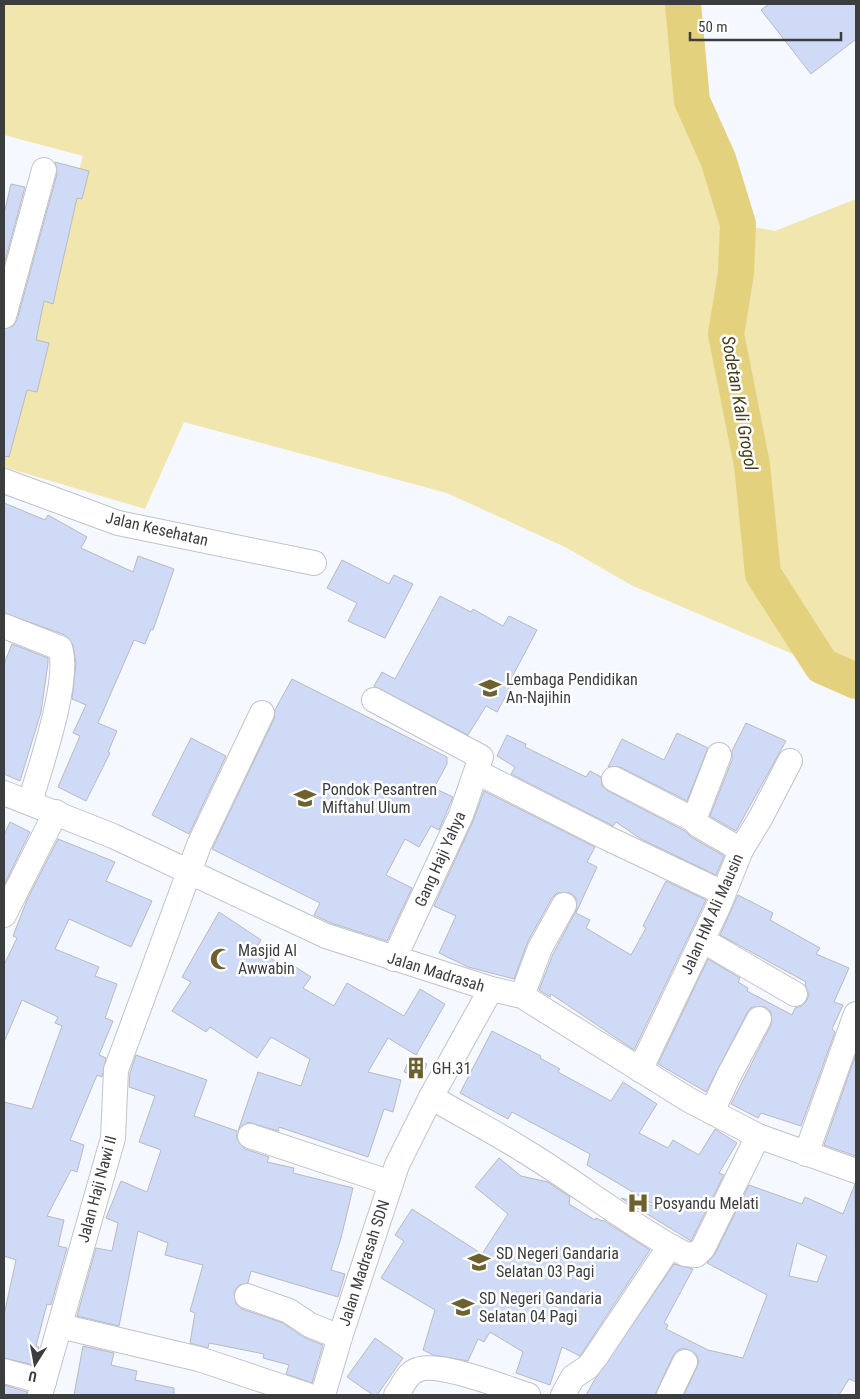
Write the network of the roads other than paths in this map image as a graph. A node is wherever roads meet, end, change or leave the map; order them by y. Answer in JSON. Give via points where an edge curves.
{"nodes":[{"id":1,"x":44,"y":170,"type":"dead end"},
{"id":2,"x":4,"y":316,"type":"edge"},
{"id":3,"x":4,"y":481,"type":"edge"},
{"id":4,"x":314,"y":563,"type":"dead end"},
{"id":5,"x":4,"y":626,"type":"edge"},
{"id":6,"x":374,"y":700,"type":"dead end"},
{"id":7,"x":262,"y":713,"type":"dead end"},
{"id":8,"x":719,"y":755,"type":"dead end"},
{"id":9,"x":790,"y":760,"type":"dead end"},
{"id":10,"x":479,"y":765,"type":"junction"},
{"id":11,"x":614,"y":779,"type":"dead end"},
{"id":12,"x":4,"y":793,"type":"edge"},
{"id":13,"x":30,"y":802,"type":"junction"},
{"id":14,"x":56,"y":812,"type":"junction"},
{"id":15,"x":694,"y":820,"type":"junction"},
{"id":16,"x":741,"y":850,"type":"junction"},
{"id":17,"x":192,"y":871,"type":"junction"},
{"id":18,"x":723,"y":893,"type":"junction"},
{"id":19,"x":564,"y":905,"type":"dead end"},
{"id":20,"x":4,"y":915,"type":"edge"},
{"id":21,"x":702,"y":940,"type":"junction"},
{"id":22,"x":394,"y":959,"type":"junction"},
{"id":23,"x":491,"y":989,"type":"junction"},
{"id":24,"x":795,"y":994,"type":"dead end"},
{"id":25,"x":522,"y":996,"type":"junction"},
{"id":26,"x":759,"y":1020,"type":"dead end"},
{"id":27,"x":855,"y":1024,"type":"edge"},
{"id":28,"x":640,"y":1070,"type":"junction"},
{"id":29,"x":430,"y":1097,"type":"junction"},
{"id":30,"x":712,"y":1112,"type":"junction"},
{"id":31,"x":250,"y":1136,"type":"dead end"},
{"id":32,"x":758,"y":1136,"type":"junction"},
{"id":33,"x":806,"y":1154,"type":"junction"},
{"id":34,"x":856,"y":1171,"type":"edge"},
{"id":35,"x":391,"y":1182,"type":"junction"},
{"id":36,"x":670,"y":1246,"type":"junction"},
{"id":37,"x":247,"y":1296,"type":"dead end"},
{"id":38,"x":60,"y":1326,"type":"junction"},
{"id":39,"x":340,"y":1337,"type":"junction"},
{"id":40,"x":685,"y":1362,"type":"dead end"},
{"id":41,"x":4,"y":1371,"type":"edge"},
{"id":42,"x":42,"y":1388,"type":"edge"},
{"id":43,"x":306,"y":1395,"type":"edge"},
{"id":44,"x":323,"y":1395,"type":"edge"},
{"id":45,"x":396,"y":1395,"type":"edge"},
{"id":46,"x":528,"y":1395,"type":"edge"},
{"id":47,"x":563,"y":1395,"type":"edge"},
{"id":48,"x":669,"y":1395,"type":"edge"}],
"edges":[{"from":1,"to":2,"type":"street"},
{"from":3,"to":4,"type":"street","name":"Jalan Kesehatan","via":[[118,523]]},
{"from":5,"to":13,"type":"street","via":[[60,648],[64,658],[56,708]]},
{"from":6,"to":10,"type":"street"},
{"from":7,"to":17,"type":"street","name":"Jalan Haji Nawi II","via":[[199,845]]},
{"from":8,"to":15,"type":"street"},
{"from":9,"to":16,"type":"street","name":"Jalan HM Ali Mausin"},
{"from":10,"to":18,"type":"street","via":[[605,837]]},
{"from":10,"to":22,"type":"street","name":"Gang Haji Yahya","via":[[450,838]]},
{"from":11,"to":15,"type":"street"},
{"from":12,"to":13,"type":"street","name":"Jalan Madrasah"},
{"from":13,"to":14,"type":"street","name":"Jalan Madrasah"},
{"from":14,"to":17,"type":"street","name":"Jalan Madrasah"},
{"from":14,"to":20,"type":"street"},
{"from":15,"to":16,"type":"street"},
{"from":16,"to":18,"type":"street","name":"Jalan HM Ali Mausin"},
{"from":17,"to":22,"type":"street","name":"Jalan Madrasah","via":[[326,936]]},
{"from":17,"to":38,"type":"street","name":"Jalan Haji Nawi II","via":[[116,1070],[113,1138]]},
{"from":18,"to":21,"type":"street","name":"Jalan HM Ali Mausin"},
{"from":19,"to":25,"type":"street","via":[[540,948]]},
{"from":21,"to":24,"type":"street"},
{"from":21,"to":28,"type":"street","name":"Jalan HM Ali Mausin"},
{"from":22,"to":23,"type":"street","name":"Jalan Madrasah"},
{"from":23,"to":25,"type":"street","name":"Jalan Madrasah"},
{"from":23,"to":29,"type":"street","name":"Jalan Madrasah SDN"},
{"from":25,"to":28,"type":"street","name":"Jalan Madrasah"},
{"from":26,"to":30,"type":"street"},
{"from":27,"to":33,"type":"street"},
{"from":28,"to":30,"type":"street","name":"Jalan Madrasah"},
{"from":29,"to":35,"type":"street","name":"Jalan Madrasah SDN"},
{"from":29,"to":36,"type":"street","via":[[522,1148],[635,1226]]},
{"from":30,"to":32,"type":"street","name":"Jalan Madrasah"},
{"from":31,"to":35,"type":"street"},
{"from":32,"to":33,"type":"street","name":"Jalan Madrasah"},
{"from":32,"to":36,"type":"street","via":[[703,1248],[696,1255],[685,1254]]},
{"from":33,"to":34,"type":"street","name":"Jalan Madrasah"},
{"from":35,"to":39,"type":"street","name":"Jalan Madrasah SDN"},
{"from":36,"to":47,"type":"street","via":[[595,1358],[573,1377]]},
{"from":37,"to":39,"type":"street","name":"Jalan Madrasah SDN","via":[[289,1311],[310,1326]]},
{"from":38,"to":42,"type":"street","name":"Jalan Haji Nawi II"},
{"from":38,"to":43,"type":"street","via":[[229,1368]]},
{"from":39,"to":44,"type":"street"},
{"from":40,"to":48,"type":"street"},
{"from":41,"to":42,"type":"street"},
{"from":45,"to":46,"type":"street","via":[[412,1373],[424,1368],[470,1376]]}]}
